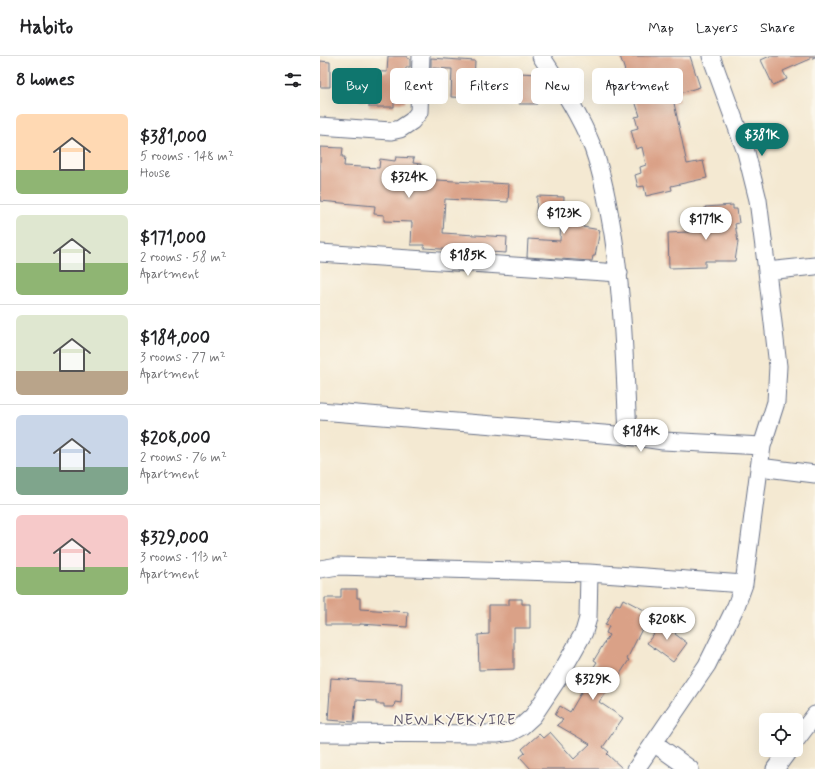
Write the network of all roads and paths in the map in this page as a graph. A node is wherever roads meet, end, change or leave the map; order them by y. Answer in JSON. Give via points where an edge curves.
{"nodes":[{"id":1,"x":421,"y":56,"type":"edge"},
{"id":2,"x":541,"y":56,"type":"edge"},
{"id":3,"x":711,"y":56,"type":"edge"},
{"id":4,"x":320,"y":126,"type":"edge"},
{"id":5,"x":320,"y":253,"type":"edge"},
{"id":6,"x":815,"y":266,"type":"edge"},
{"id":7,"x":767,"y":271,"type":"junction"},
{"id":8,"x":619,"y":273,"type":"junction"},
{"id":9,"x":320,"y":411,"type":"edge"},
{"id":10,"x":628,"y":436,"type":"junction"},
{"id":11,"x":762,"y":446,"type":"junction"},
{"id":12,"x":759,"y":467,"type":"junction"},
{"id":13,"x":815,"y":474,"type":"edge"},
{"id":14,"x":320,"y":569,"type":"edge"},
{"id":15,"x":589,"y":573,"type":"junction"},
{"id":16,"x":744,"y":584,"type":"junction"},
{"id":17,"x":815,"y":715,"type":"edge"},
{"id":18,"x":803,"y":731,"type":"edge"},
{"id":19,"x":320,"y":733,"type":"edge"},
{"id":20,"x":654,"y":743,"type":"junction"},
{"id":21,"x":784,"y":757,"type":"edge"},
{"id":22,"x":636,"y":769,"type":"edge"},
{"id":23,"x":690,"y":769,"type":"edge"},
{"id":24,"x":775,"y":769,"type":"edge"}],
"edges":[{"from":1,"to":4,"type":"street","via":[[419,112],[412,121],[400,129],[391,131]]},
{"from":2,"to":8,"type":"street","via":[[581,122],[592,148],[606,190]]},
{"from":3,"to":7,"type":"street","via":[[746,152],[758,200]]},
{"from":5,"to":8,"type":"street"},
{"from":6,"to":7,"type":"street"},
{"from":7,"to":11,"type":"street","via":[[778,366],[776,402]]},
{"from":8,"to":10,"type":"street"},
{"from":9,"to":10,"type":"street"},
{"from":10,"to":11,"type":"street","via":[[663,441]]},
{"from":11,"to":12,"type":"street"},
{"from":12,"to":13,"type":"street"},
{"from":12,"to":16,"type":"street"},
{"from":14,"to":15,"type":"street","via":[[346,566]]},
{"from":15,"to":16,"type":"street"},
{"from":15,"to":19,"type":"street","via":[[588,618],[584,632],[549,692],[533,716],[522,726],[511,732],[497,734]]},
{"from":16,"to":20,"type":"street","via":[[707,665]]},
{"from":17,"to":18,"type":"street"},
{"from":20,"to":22,"type":"street"},
{"from":20,"to":23,"type":"street"},
{"from":21,"to":24,"type":"street"}]}
